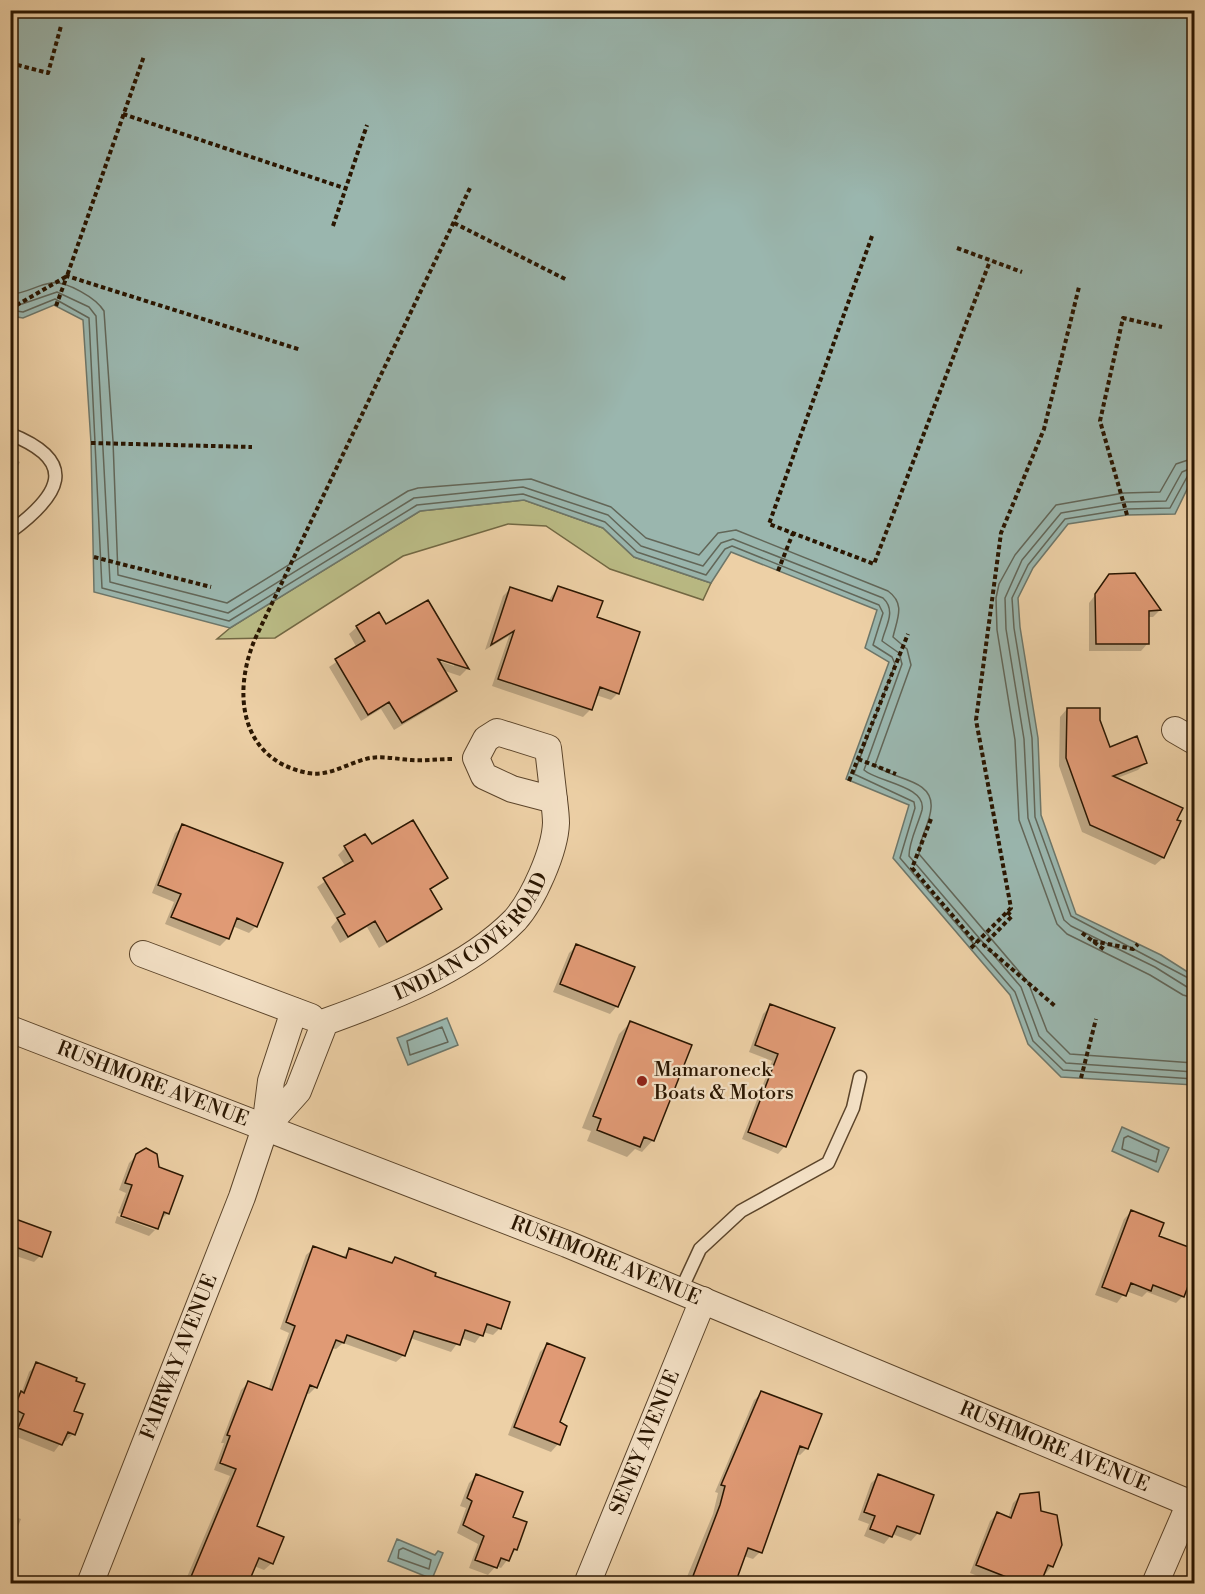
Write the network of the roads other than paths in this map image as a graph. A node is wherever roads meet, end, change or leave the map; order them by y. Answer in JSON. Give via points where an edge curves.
{"nodes":[{"id":1,"x":10,"y":434,"type":"edge"},
{"id":2,"x":10,"y":532,"type":"edge"},
{"id":3,"x":554,"y":800,"type":"junction"},
{"id":4,"x":143,"y":954,"type":"dead end"},
{"id":5,"x":294,"y":1011,"type":"junction"},
{"id":6,"x":325,"y":1022,"type":"junction"},
{"id":7,"x":10,"y":1029,"type":"edge"},
{"id":8,"x":860,"y":1077,"type":"dead end"},
{"id":9,"x":265,"y":1128,"type":"junction"},
{"id":10,"x":692,"y":1296,"type":"junction"},
{"id":11,"x":1192,"y":1504,"type":"edge"},
{"id":12,"x":90,"y":1584,"type":"edge"},
{"id":13,"x":587,"y":1584,"type":"edge"},
{"id":14,"x":1155,"y":1584,"type":"edge"}],
"edges":[{"from":1,"to":2,"type":"lane","via":[[35,444],[54,462],[56,484],[39,510]]},
{"from":3,"to":3,"type":"street","name":"INDIAN COVE ROAD","via":[[512,789],[484,776],[476,758],[486,739],[497,732],[548,748]]},
{"from":3,"to":6,"type":"street","name":"INDIAN COVE ROAD","via":[[556,825],[543,873],[516,919],[470,956],[384,1001]]},
{"from":4,"to":5,"type":"street"},
{"from":5,"to":6,"type":"street"},
{"from":5,"to":9,"type":"street","via":[[271,1081]]},
{"from":6,"to":9,"type":"street","via":[[297,1091]]},
{"from":7,"to":9,"type":"street","name":"RUSHMORE AVENUE"},
{"from":8,"to":10,"type":"lane","via":[[853,1108],[828,1163],[741,1211],[700,1249]]},
{"from":9,"to":10,"type":"street","name":"RUSHMORE AVENUE"},
{"from":9,"to":12,"type":"street","name":"FAIRWAY AVENUE","via":[[242,1197]]},
{"from":10,"to":11,"type":"street","name":"RUSHMORE AVENUE"},
{"from":10,"to":13,"type":"street","name":"SENEY AVENUE"},
{"from":11,"to":14,"type":"street"}]}
